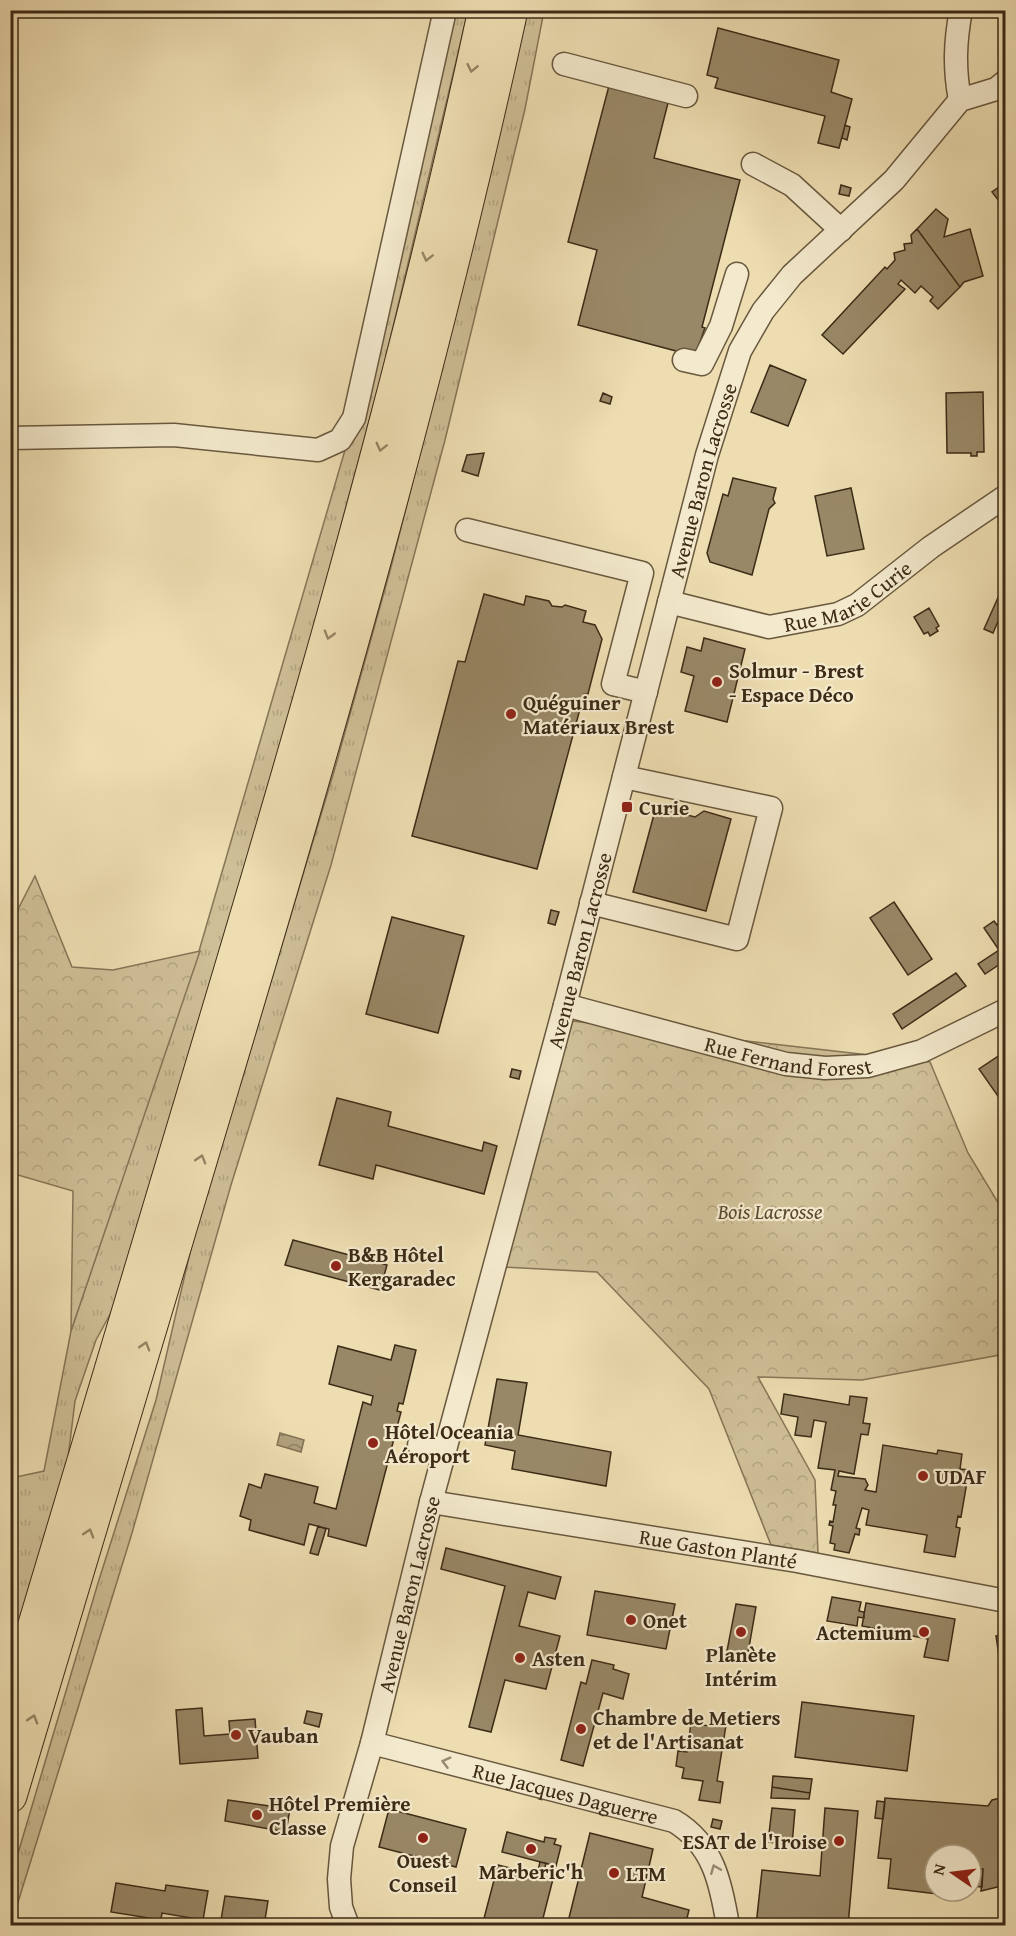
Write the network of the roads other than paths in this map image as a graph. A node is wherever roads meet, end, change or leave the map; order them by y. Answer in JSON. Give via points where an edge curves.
{"nodes":[{"id":1,"x":445,"y":10,"type":"edge"},
{"id":2,"x":485,"y":10,"type":"edge"},
{"id":3,"x":511,"y":10,"type":"edge"},
{"id":4,"x":961,"y":10,"type":"edge"},
{"id":5,"x":564,"y":64,"type":"dead end"},
{"id":6,"x":1005,"y":81,"type":"edge"},
{"id":7,"x":686,"y":96,"type":"dead end"},
{"id":8,"x":960,"y":100,"type":"junction"},
{"id":9,"x":753,"y":164,"type":"dead end"},
{"id":10,"x":841,"y":230,"type":"junction"},
{"id":11,"x":736,"y":274,"type":"dead end"},
{"id":12,"x":684,"y":360,"type":"dead end"},
{"id":13,"x":10,"y":438,"type":"edge"},
{"id":14,"x":1005,"y":496,"type":"edge"},
{"id":15,"x":467,"y":530,"type":"dead end"},
{"id":16,"x":669,"y":602,"type":"junction"},
{"id":17,"x":646,"y":692,"type":"junction"},
{"id":18,"x":624,"y":777,"type":"junction"},
{"id":19,"x":591,"y":903,"type":"junction"},
{"id":20,"x":565,"y":1005,"type":"junction"},
{"id":21,"x":1005,"y":1010,"type":"edge"},
{"id":22,"x":419,"y":1445,"type":"dead end"},
{"id":23,"x":445,"y":1451,"type":"junction"},
{"id":24,"x":431,"y":1502,"type":"junction"},
{"id":25,"x":1005,"y":1601,"type":"edge"},
{"id":26,"x":10,"y":1708,"type":"edge"},
{"id":27,"x":372,"y":1743,"type":"junction"},
{"id":28,"x":10,"y":1796,"type":"edge"},
{"id":29,"x":348,"y":1926,"type":"edge"},
{"id":30,"x":728,"y":1926,"type":"edge"}],
"edges":[{"from":1,"to":13,"type":"street","via":[[354,418],[340,440],[318,450],[174,435]]},
{"from":2,"to":26,"type":"highway","one_way":true,"via":[[376,466],[301,735]]},
{"from":28,"to":3,"type":"highway","one_way":true,"via":[[324,746],[476,173]]},
{"from":4,"to":8,"type":"street","via":[[954,69]]},
{"from":5,"to":7,"type":"street"},
{"from":6,"to":8,"type":"street","via":[[996,89]]},
{"from":8,"to":10,"type":"street","name":"Avenue Baron Lacrosse","via":[[894,180]]},
{"from":9,"to":10,"type":"street","via":[[792,185]]},
{"from":10,"to":16,"type":"street","name":"Avenue Baron Lacrosse","via":[[792,275],[763,311],[740,351],[707,455]]},
{"from":11,"to":12,"type":"street","via":[[721,326],[702,364]]},
{"from":14,"to":16,"type":"street","name":"Rue Marie Curie","via":[[930,547],[857,605],[838,614],[769,627]]},
{"from":15,"to":17,"type":"street","via":[[642,573],[613,684]]},
{"from":16,"to":17,"type":"street","name":"Avenue Baron Lacrosse"},
{"from":17,"to":18,"type":"street","name":"Avenue Baron Lacrosse"},
{"from":18,"to":19,"type":"street","name":"Avenue Baron Lacrosse"},
{"from":18,"to":19,"type":"street","via":[[771,808],[737,939]]},
{"from":19,"to":20,"type":"street","name":"Avenue Baron Lacrosse"},
{"from":20,"to":21,"type":"street","name":"Rue Fernand Forest","via":[[786,1064],[825,1068],[868,1066],[922,1051]]},
{"from":20,"to":23,"type":"street","name":"Avenue Baron Lacrosse"},
{"from":22,"to":23,"type":"street"},
{"from":23,"to":24,"type":"street","name":"Avenue Baron Lacrosse"},
{"from":24,"to":25,"type":"street","name":"Rue Gaston Planté","via":[[797,1561]]},
{"from":24,"to":27,"type":"street","name":"Avenue Baron Lacrosse"},
{"from":27,"to":29,"type":"street","name":"Avenue Baron Lacrosse","via":[[342,1846],[341,1907]]},
{"from":30,"to":27,"type":"street","name":"Rue Jacques Daguerre","one_way":true,"via":[[713,1862],[690,1831],[674,1821]]}]}
